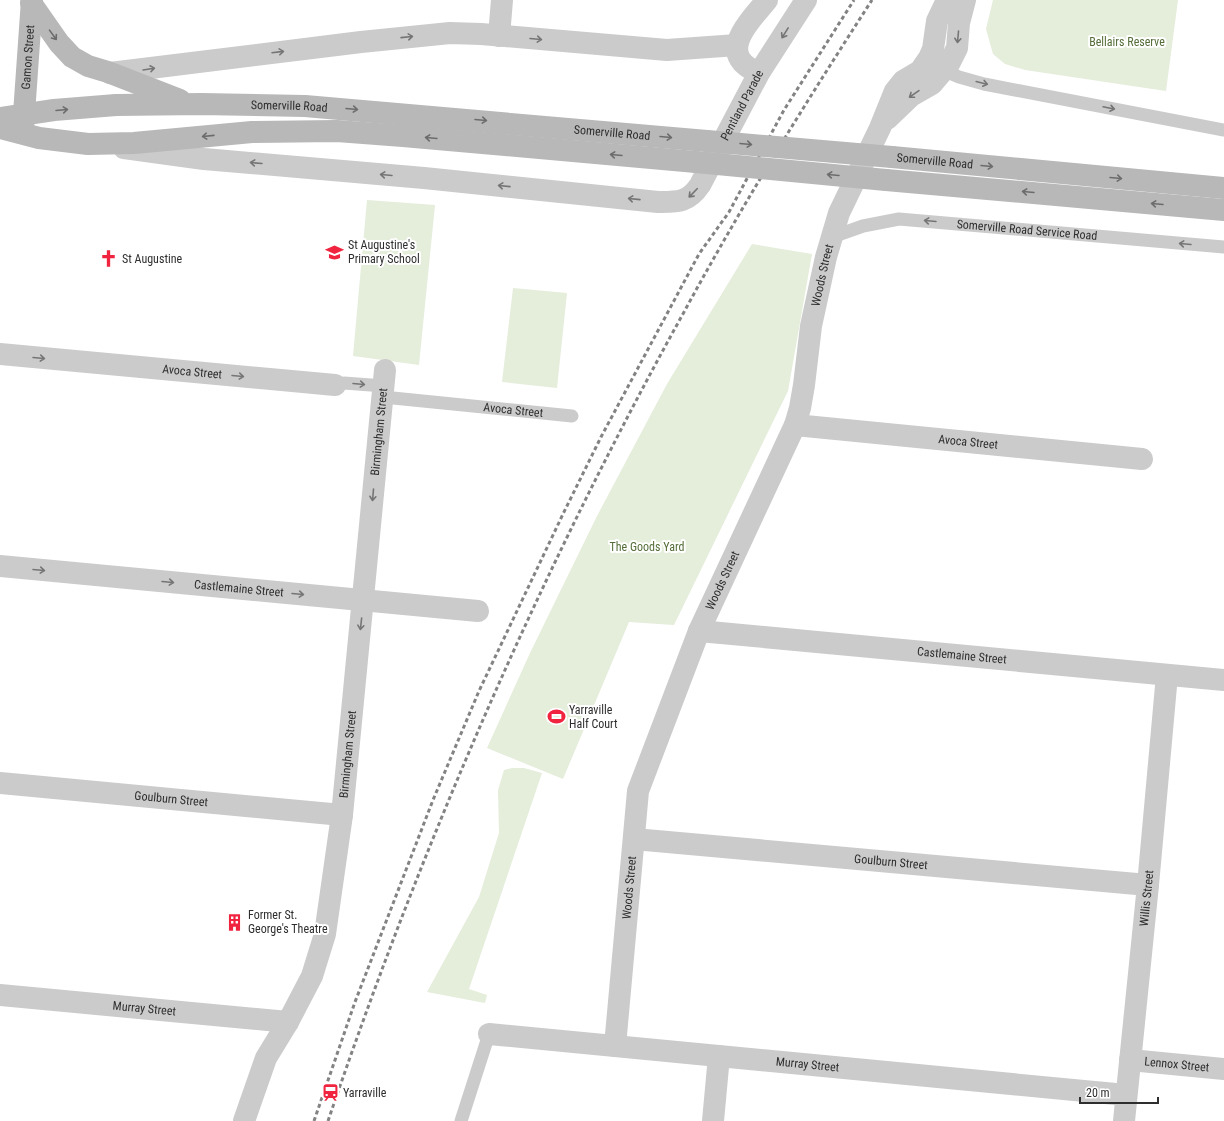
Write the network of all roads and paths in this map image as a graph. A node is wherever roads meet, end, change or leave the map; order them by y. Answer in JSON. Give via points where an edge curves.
{"nodes":[{"id":1,"x":502,"y":0,"type":"edge"},
{"id":2,"x":767,"y":0,"type":"edge"},
{"id":3,"x":806,"y":0,"type":"edge"},
{"id":4,"x":947,"y":0,"type":"edge"},
{"id":5,"x":965,"y":0,"type":"edge"},
{"id":6,"x":32,"y":1,"type":"edge"},
{"id":7,"x":499,"y":36,"type":"junction"},
{"id":8,"x":737,"y":46,"type":"junction"},
{"id":9,"x":936,"y":66,"type":"junction"},
{"id":10,"x":110,"y":73,"type":"junction"},
{"id":11,"x":759,"y":73,"type":"junction"},
{"id":12,"x":201,"y":104,"type":"junction"},
{"id":13,"x":0,"y":118,"type":"edge"},
{"id":14,"x":23,"y":124,"type":"junction"},
{"id":15,"x":0,"y":128,"type":"edge"},
{"id":16,"x":1224,"y":130,"type":"edge"},
{"id":17,"x":88,"y":144,"type":"junction"},
{"id":18,"x":1224,"y":188,"type":"edge"},
{"id":19,"x":673,"y":202,"type":"joint"},
{"id":20,"x":1224,"y":210,"type":"edge"},
{"id":21,"x":832,"y":237,"type":"junction"},
{"id":22,"x":1224,"y":247,"type":"edge"},
{"id":23,"x":0,"y":354,"type":"edge"},
{"id":24,"x":384,"y":384,"type":"junction"},
{"id":25,"x":335,"y":385,"type":"joint"},
{"id":26,"x":572,"y":416,"type":"dead end"},
{"id":27,"x":795,"y":425,"type":"junction"},
{"id":28,"x":1142,"y":459,"type":"dead end"},
{"id":29,"x":0,"y":566,"type":"edge"},
{"id":30,"x":363,"y":600,"type":"junction"},
{"id":31,"x":478,"y":611,"type":"dead end"},
{"id":32,"x":699,"y":631,"type":"junction"},
{"id":33,"x":1167,"y":675,"type":"junction"},
{"id":34,"x":1224,"y":680,"type":"edge"},
{"id":35,"x":0,"y":783,"type":"edge"},
{"id":36,"x":342,"y":816,"type":"junction"},
{"id":37,"x":634,"y":839,"type":"junction"},
{"id":38,"x":1148,"y":885,"type":"junction"},
{"id":39,"x":0,"y":995,"type":"edge"},
{"id":40,"x":288,"y":1022,"type":"junction"},
{"id":41,"x":489,"y":1034,"type":"joint"},
{"id":42,"x":615,"y":1046,"type":"junction"},
{"id":43,"x":719,"y":1056,"type":"junction"},
{"id":44,"x":1130,"y":1060,"type":"junction"},
{"id":45,"x":1224,"y":1069,"type":"edge"},
{"id":46,"x":1126,"y":1095,"type":"junction"},
{"id":47,"x":244,"y":1121,"type":"edge"},
{"id":48,"x":461,"y":1121,"type":"edge"},
{"id":49,"x":713,"y":1121,"type":"edge"},
{"id":50,"x":1124,"y":1121,"type":"edge"}],
"edges":[{"from":1,"to":7,"type":"street"},
{"from":2,"to":8,"type":"street","via":[[744,30]]},
{"from":3,"to":11,"type":"street","name":"Pentland Parade","one_way":true},
{"from":4,"to":9,"type":"street","via":[[937,21],[933,49]]},
{"from":5,"to":9,"type":"street","one_way":true,"via":[[957,48]]},
{"from":6,"to":10,"type":"main road","one_way":true,"via":[[68,53],[77,61]]},
{"from":6,"to":14,"type":"main road","name":"Gamon Street"},
{"from":7,"to":8,"type":"street","one_way":true,"via":[[667,50]]},
{"from":10,"to":7,"type":"street","one_way":true,"via":[[434,34]]},
{"from":8,"to":11,"type":"street","via":[[739,58]]},
{"from":9,"to":16,"type":"lane","one_way":true,"via":[[959,77],[984,84]]},
{"from":9,"to":21,"type":"street","name":"Woods Street","via":[[920,71],[898,86],[839,213]]},
{"from":10,"to":12,"type":"main road","via":[[180,100]]},
{"from":11,"to":19,"type":"street","name":"Pentland Parade","one_way":true,"via":[[696,190],[685,199]]},
{"from":14,"to":12,"type":"main road","name":"Somerville Road","one_way":true,"via":[[54,110],[116,105]]},
{"from":12,"to":18,"type":"main road","name":"Somerville Road","one_way":true,"bridge":true,"via":[[326,107]]},
{"from":13,"to":14,"type":"main road","name":"Somerville Road"},
{"from":14,"to":15,"type":"main road","name":"Somerville Road"},
{"from":14,"to":17,"type":"main road","name":"Somerville Road","via":[[49,140]]},
{"from":19,"to":17,"type":"street","name":"Somerville Road","one_way":true,"via":[[204,159]]},
{"from":20,"to":17,"type":"main road","name":"Somerville Road","one_way":true,"bridge":true,"via":[[337,132],[252,132],[134,143]]},
{"from":22,"to":21,"type":"lane","name":"Somerville Road Service Road","one_way":true,"via":[[899,219],[863,226]]},
{"from":21,"to":27,"type":"street","name":"Woods Street","via":[[812,326],[804,385]]},
{"from":23,"to":25,"type":"street","name":"Avoca Street","one_way":true},
{"from":25,"to":24,"type":"lane","name":"Avoca Street","one_way":true},
{"from":24,"to":26,"type":"lane","name":"Avoca Street"},
{"from":24,"to":30,"type":"street","name":"Birmingham Street","one_way":true},
{"from":27,"to":28,"type":"street","name":"Avoca Street"},
{"from":27,"to":32,"type":"street","name":"Woods Street"},
{"from":29,"to":30,"type":"street","name":"Castlemaine Street","one_way":true},
{"from":30,"to":31,"type":"street","name":"Castlemaine Street"},
{"from":30,"to":36,"type":"street","name":"Birmingham Street","one_way":true},
{"from":32,"to":33,"type":"street","name":"Castlemaine Street"},
{"from":32,"to":37,"type":"street","name":"Woods Street","via":[[638,791]]},
{"from":33,"to":34,"type":"street","name":"Castlemaine Street"},
{"from":33,"to":38,"type":"street","name":"Willis Street"},
{"from":35,"to":36,"type":"street","name":"Goulburn Street"},
{"from":36,"to":40,"type":"street","name":"Birmingham Street","via":[[325,934],[312,976]]},
{"from":37,"to":38,"type":"street","name":"Goulburn Street"},
{"from":37,"to":42,"type":"street","name":"Woods Street"},
{"from":38,"to":44,"type":"street","name":"Willis Street"},
{"from":39,"to":40,"type":"street","name":"Murray Street"},
{"from":40,"to":47,"type":"street","name":"Birmingham Street","via":[[266,1058]]},
{"from":41,"to":42,"type":"street","name":"Murray Street"},
{"from":41,"to":48,"type":"lane"},
{"from":42,"to":43,"type":"street","name":"Murray Street"},
{"from":43,"to":46,"type":"street","name":"Murray Street"},
{"from":43,"to":49,"type":"street"},
{"from":44,"to":45,"type":"street","name":"Lennox Street"},
{"from":44,"to":46,"type":"street","name":"Willis Street"},
{"from":46,"to":50,"type":"street","name":"Willis Street"}]}
